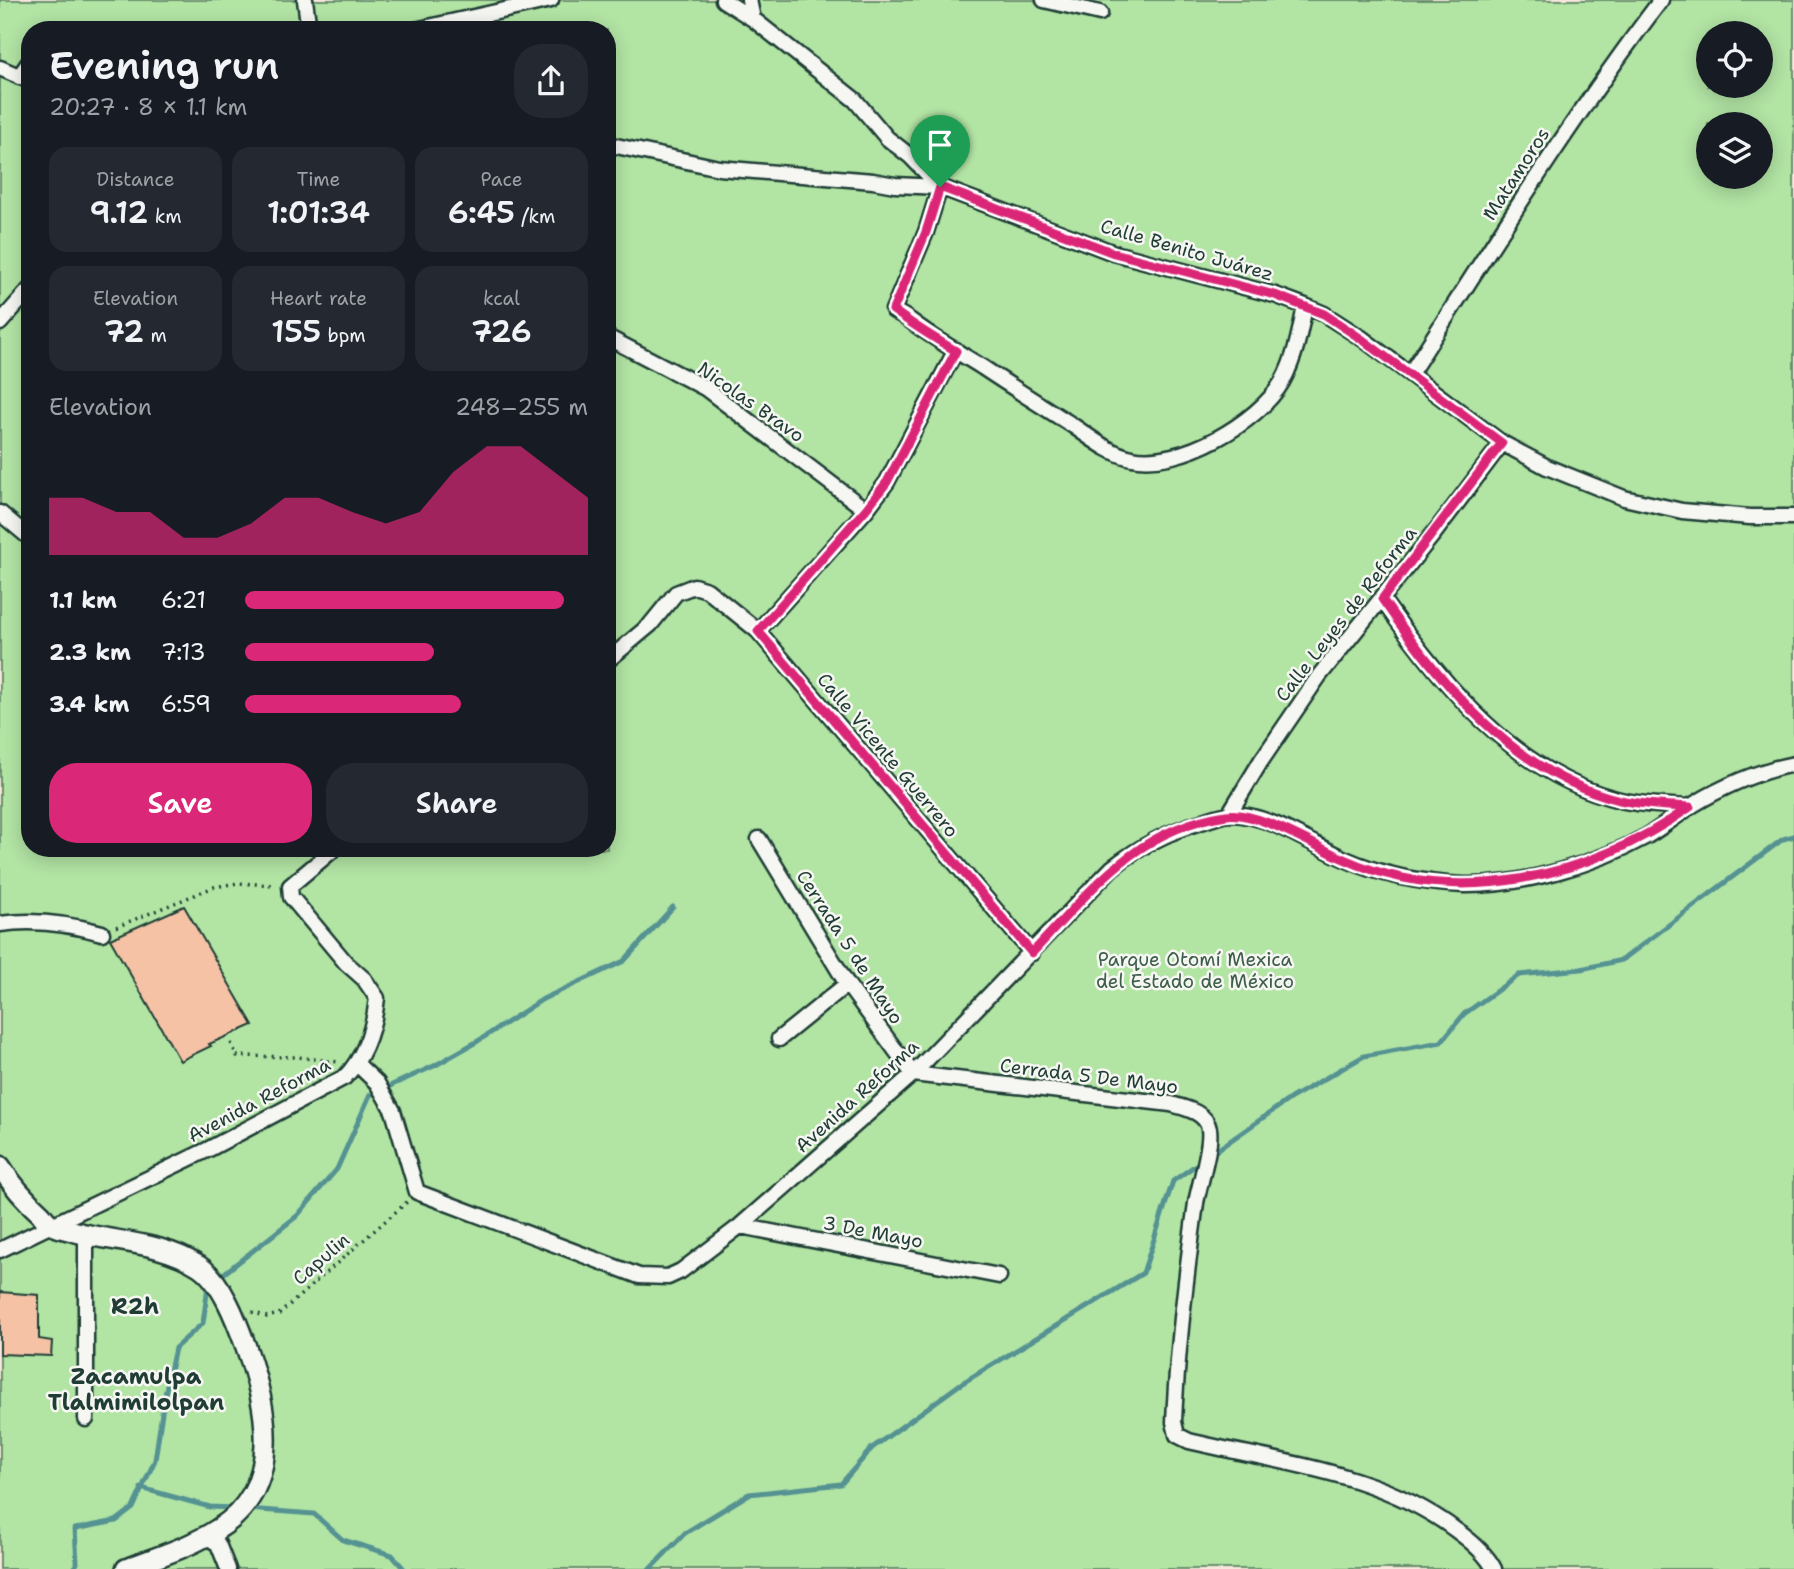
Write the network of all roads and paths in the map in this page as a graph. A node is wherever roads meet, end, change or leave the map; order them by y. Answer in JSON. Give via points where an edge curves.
{"nodes":[{"id":1,"x":304,"y":0,"type":"edge"},
{"id":2,"x":551,"y":0,"type":"edge"},
{"id":3,"x":723,"y":0,"type":"edge"},
{"id":4,"x":749,"y":0,"type":"edge"},
{"id":5,"x":1044,"y":0,"type":"edge"},
{"id":6,"x":1661,"y":0,"type":"edge"},
{"id":7,"x":1100,"y":13,"type":"dead end"},
{"id":8,"x":753,"y":19,"type":"junction"},
{"id":9,"x":308,"y":21,"type":"edge"},
{"id":10,"x":456,"y":21,"type":"edge"},
{"id":11,"x":0,"y":68,"type":"edge"},
{"id":12,"x":21,"y":78,"type":"edge"},
{"id":13,"x":616,"y":146,"type":"edge"},
{"id":14,"x":940,"y":187,"type":"junction"},
{"id":15,"x":21,"y":299,"type":"edge"},
{"id":16,"x":1305,"y":306,"type":"junction"},
{"id":17,"x":0,"y":323,"type":"edge"},
{"id":18,"x":616,"y":342,"type":"edge"},
{"id":19,"x":956,"y":351,"type":"junction"},
{"id":20,"x":1410,"y":374,"type":"junction"},
{"id":21,"x":1502,"y":443,"type":"junction"},
{"id":22,"x":866,"y":509,"type":"junction"},
{"id":23,"x":0,"y":513,"type":"edge"},
{"id":24,"x":1794,"y":517,"type":"edge"},
{"id":25,"x":21,"y":530,"type":"edge"},
{"id":26,"x":1382,"y":599,"type":"junction"},
{"id":27,"x":758,"y":631,"type":"junction"},
{"id":28,"x":616,"y":653,"type":"edge"},
{"id":29,"x":1794,"y":765,"type":"edge"},
{"id":30,"x":1690,"y":807,"type":"junction"},
{"id":31,"x":1229,"y":814,"type":"junction"},
{"id":32,"x":759,"y":839,"type":"dead end"},
{"id":33,"x":324,"y":857,"type":"edge"},
{"id":34,"x":290,"y":886,"type":"junction"},
{"id":35,"x":0,"y":924,"type":"edge"},
{"id":36,"x":102,"y":933,"type":"joint"},
{"id":37,"x":1032,"y":953,"type":"junction"},
{"id":38,"x":847,"y":984,"type":"junction"},
{"id":39,"x":779,"y":1039,"type":"dead end"},
{"id":40,"x":231,"y":1043,"type":"dead end"},
{"id":41,"x":357,"y":1064,"type":"junction"},
{"id":42,"x":913,"y":1074,"type":"junction"},
{"id":43,"x":0,"y":1166,"type":"edge"},
{"id":44,"x":417,"y":1192,"type":"junction"},
{"id":45,"x":50,"y":1224,"type":"junction"},
{"id":46,"x":740,"y":1226,"type":"junction"},
{"id":47,"x":86,"y":1235,"type":"junction"},
{"id":48,"x":0,"y":1250,"type":"edge"},
{"id":49,"x":999,"y":1276,"type":"dead end"},
{"id":50,"x":234,"y":1314,"type":"junction"},
{"id":51,"x":86,"y":1419,"type":"dead end"},
{"id":52,"x":212,"y":1533,"type":"junction"},
{"id":53,"x":126,"y":1569,"type":"edge"},
{"id":54,"x":228,"y":1569,"type":"edge"},
{"id":55,"x":1494,"y":1569,"type":"edge"}],
"edges":[{"from":1,"to":9,"type":"street"},
{"from":2,"to":10,"type":"street"},
{"from":3,"to":8,"type":"street"},
{"from":4,"to":8,"type":"street"},
{"from":5,"to":7,"type":"street"},
{"from":6,"to":20,"type":"street","name":"Matamoros","via":[[1555,149]]},
{"from":8,"to":14,"type":"street","via":[[855,100],[887,138]]},
{"from":11,"to":12,"type":"street"},
{"from":13,"to":14,"type":"street","name":"Calle Benito Juárez","via":[[719,169]]},
{"from":14,"to":16,"type":"street","name":"Calle Benito Juárez","via":[[1114,253]]},
{"from":14,"to":19,"type":"street","via":[[893,310]]},
{"from":15,"to":17,"type":"street"},
{"from":16,"to":19,"type":"street","via":[[1291,362],[1271,398],[1210,441],[1159,460],[1128,458],[1111,450]]},
{"from":16,"to":20,"type":"street","name":"Calle Benito Juárez","via":[[1344,326]]},
{"from":18,"to":22,"type":"street","name":"Nicolas Bravo","via":[[705,388]]},
{"from":19,"to":22,"type":"street","via":[[887,482]]},
{"from":20,"to":21,"type":"street","name":"Calle Benito Juárez"},
{"from":21,"to":24,"type":"street","name":"Calle Benito Juárez","via":[[1624,498],[1682,511]]},
{"from":21,"to":26,"type":"street","name":"Calle Leyes de Reforma"},
{"from":22,"to":27,"type":"street"},
{"from":23,"to":25,"type":"street"},
{"from":26,"to":30,"type":"street","via":[[1452,690],[1527,756],[1596,793]]},
{"from":26,"to":31,"type":"street","name":"Calle Leyes de Reforma","via":[[1319,676]]},
{"from":27,"to":28,"type":"street","name":"Calle Vicente Guerrero","via":[[707,590],[694,586],[676,593],[650,625]]},
{"from":27,"to":37,"type":"street","name":"Calle Vicente Guerrero"},
{"from":29,"to":30,"type":"street","via":[[1741,781]]},
{"from":30,"to":31,"type":"street","via":[[1648,835],[1594,859],[1531,877],[1468,885],[1439,884],[1374,870],[1273,825]]},
{"from":31,"to":37,"type":"street","name":"Avenida Reforma","via":[[1161,836],[1131,853]]},
{"from":32,"to":38,"type":"street","name":"Cerrada 5 de Mayo"},
{"from":33,"to":34,"type":"street"},
{"from":34,"to":36,"type":"path","via":[[238,883],[214,887]]},
{"from":34,"to":41,"type":"street","via":[[291,897],[377,998],[375,1017]]},
{"from":35,"to":36,"type":"street","via":[[29,922]]},
{"from":37,"to":42,"type":"street","name":"Avenida Reforma"},
{"from":38,"to":39,"type":"street"},
{"from":38,"to":42,"type":"street","name":"Cerrada 5 de Mayo"},
{"from":40,"to":41,"type":"path","via":[[237,1056]]},
{"from":41,"to":44,"type":"street","name":"Avenida Reforma","via":[[377,1083],[393,1111]]},
{"from":41,"to":45,"type":"street","name":"Avenida Reforma","via":[[345,1077],[209,1149]]},
{"from":42,"to":46,"type":"street","name":"Avenida Reforma"},
{"from":42,"to":55,"type":"street","name":"Cerrada 5 De Mayo","via":[[1171,1104],[1201,1116],[1209,1136],[1183,1299],[1174,1429],[1180,1437],[1373,1485],[1436,1514]]},
{"from":43,"to":45,"type":"main road","via":[[12,1186]]},
{"from":44,"to":46,"type":"street","name":"Avenida Reforma","via":[[639,1276],[657,1278],[681,1271]]},
{"from":44,"to":50,"type":"path","name":"Capulin","via":[[279,1314],[267,1317],[249,1310]]},
{"from":45,"to":47,"type":"main road"},
{"from":45,"to":48,"type":"street","name":"Avenida Reforma"},
{"from":46,"to":49,"type":"street","name":"3 De Mayo"},
{"from":47,"to":50,"type":"main road","via":[[144,1243],[202,1267]]},
{"from":47,"to":51,"type":"street"},
{"from":50,"to":52,"type":"main road","via":[[256,1376],[267,1443],[261,1475],[234,1518]]},
{"from":52,"to":53,"type":"main road"},
{"from":52,"to":54,"type":"street"}]}
